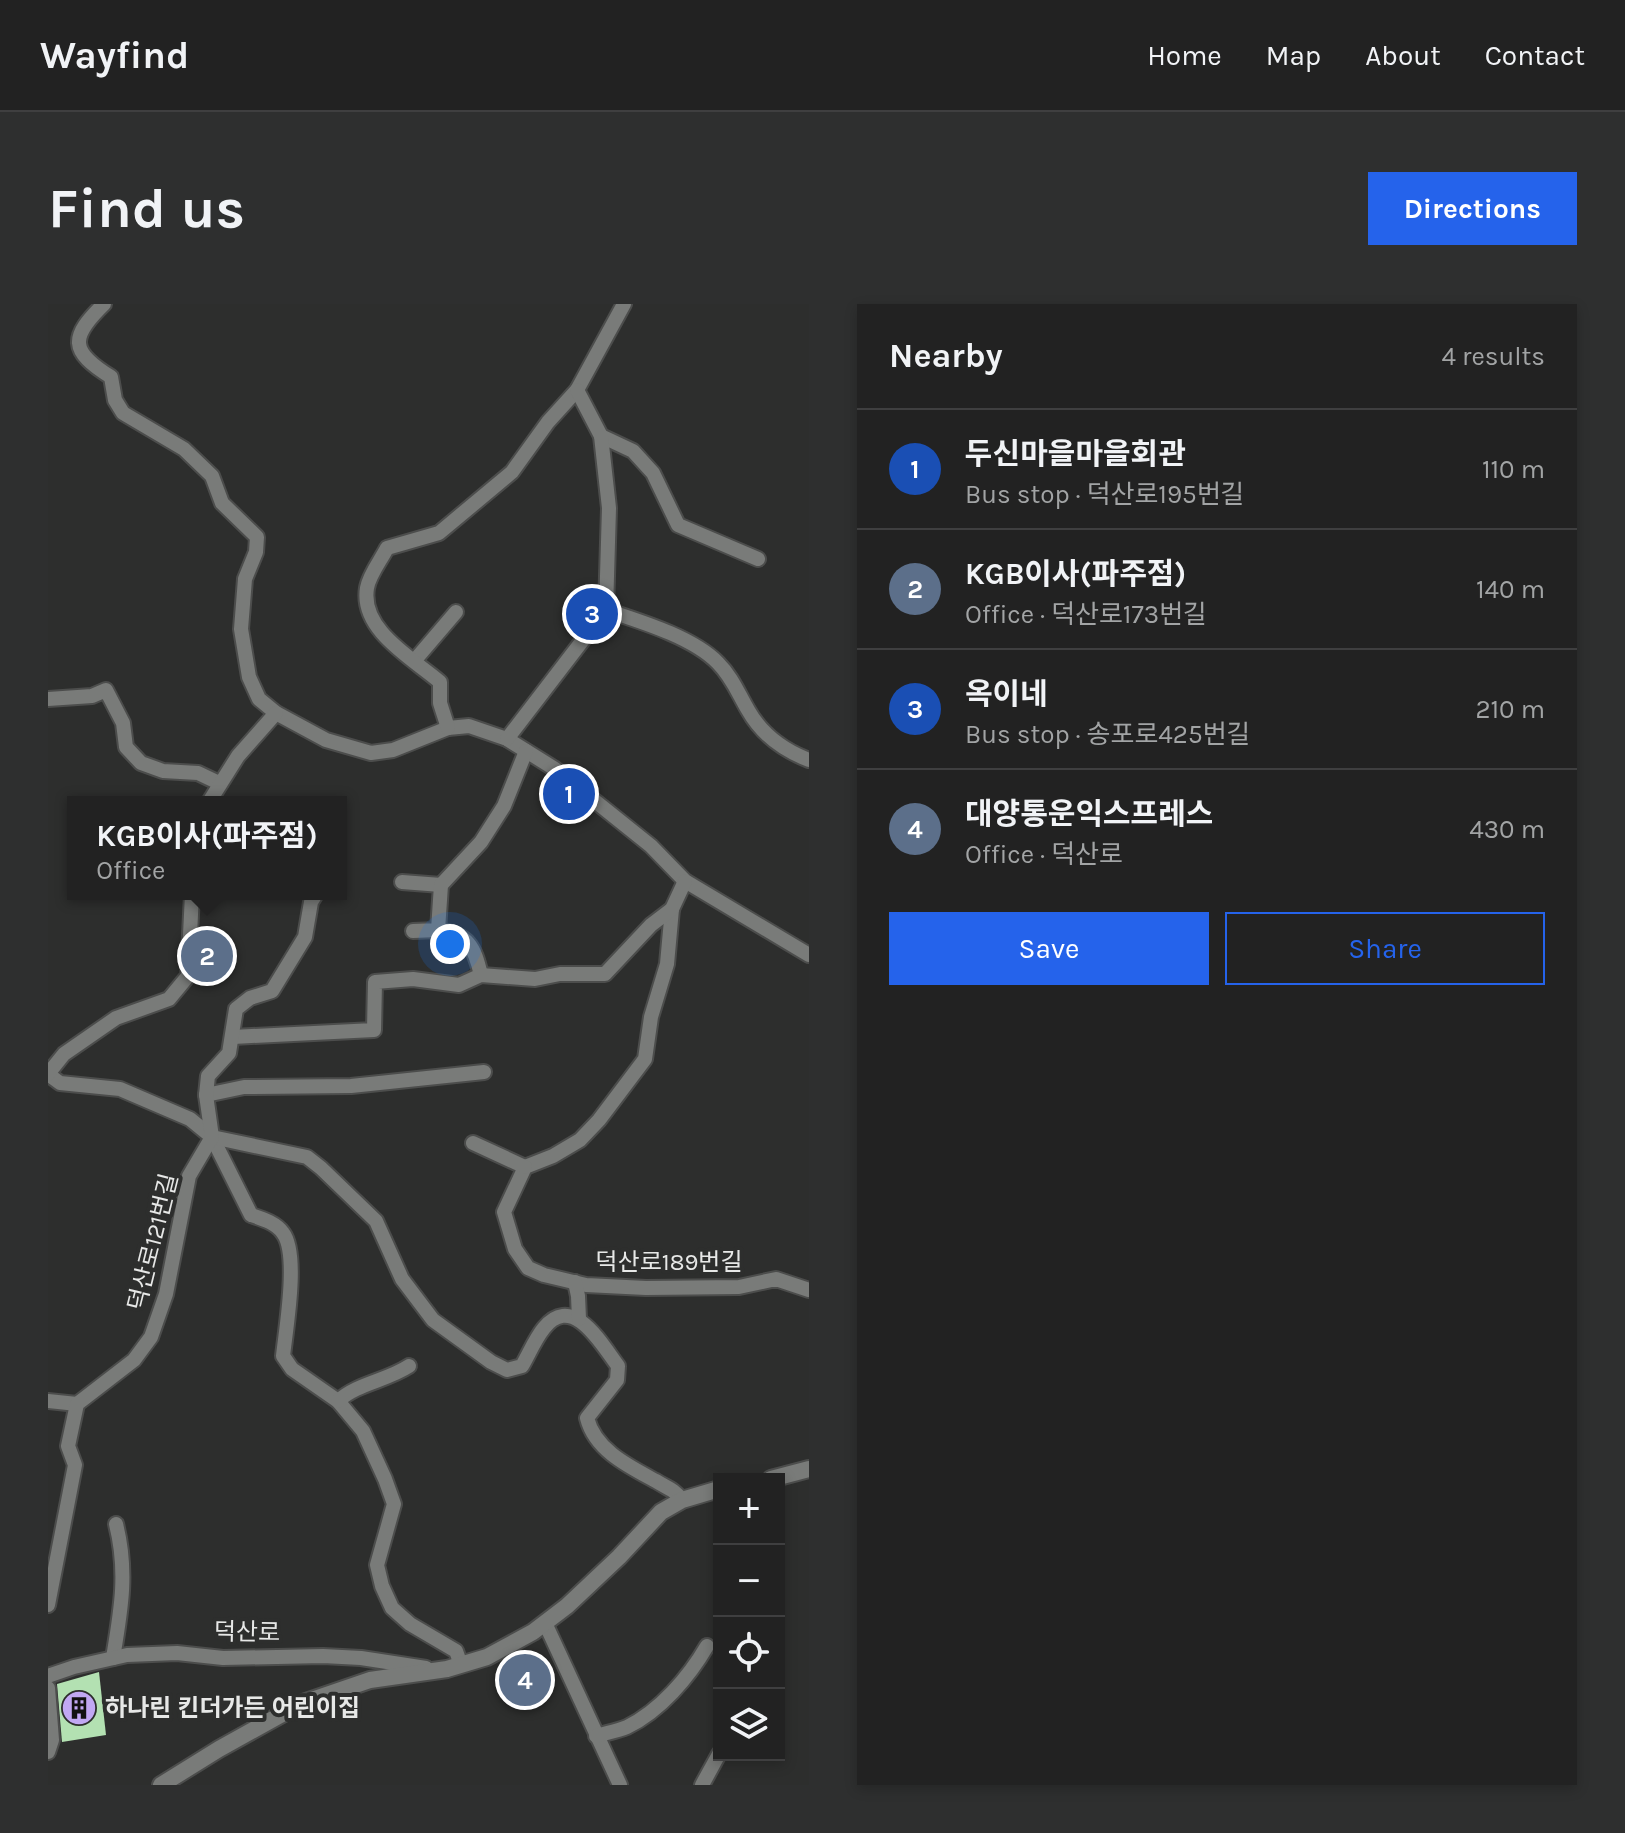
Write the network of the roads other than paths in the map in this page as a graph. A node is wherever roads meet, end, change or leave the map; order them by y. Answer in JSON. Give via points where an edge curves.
{"nodes":[{"id":1,"x":104,"y":304,"type":"edge"},
{"id":2,"x":624,"y":304,"type":"edge"},
{"id":3,"x":577,"y":390,"type":"junction"},
{"id":4,"x":601,"y":436,"type":"junction"},
{"id":5,"x":758,"y":559,"type":"dead end"},
{"id":6,"x":606,"y":610,"type":"junction"},
{"id":7,"x":456,"y":612,"type":"dead end"},
{"id":8,"x":415,"y":660,"type":"junction"},
{"id":9,"x":48,"y":699,"type":"edge"},
{"id":10,"x":276,"y":713,"type":"junction"},
{"id":11,"x":448,"y":728,"type":"junction"},
{"id":12,"x":507,"y":739,"type":"junction"},
{"id":13,"x":526,"y":751,"type":"junction"},
{"id":14,"x":809,"y":760,"type":"edge"},
{"id":15,"x":219,"y":783,"type":"junction"},
{"id":16,"x":212,"y":796,"type":"edge"},
{"id":17,"x":685,"y":881,"type":"junction"},
{"id":18,"x":402,"y":882,"type":"dead end"},
{"id":19,"x":441,"y":885,"type":"junction"},
{"id":20,"x":192,"y":900,"type":"edge"},
{"id":21,"x":312,"y":900,"type":"edge"},
{"id":22,"x":672,"y":909,"type":"junction"},
{"id":23,"x":438,"y":930,"type":"junction"},
{"id":24,"x":413,"y":931,"type":"dead end"},
{"id":25,"x":809,"y":955,"type":"edge"},
{"id":26,"x":481,"y":975,"type":"junction"},
{"id":27,"x":233,"y":1037,"type":"junction"},
{"id":28,"x":484,"y":1072,"type":"dead end"},
{"id":29,"x":48,"y":1074,"type":"edge"},
{"id":30,"x":206,"y":1095,"type":"junction"},
{"id":31,"x":212,"y":1137,"type":"junction"},
{"id":32,"x":473,"y":1143,"type":"dead end"},
{"id":33,"x":525,"y":1167,"type":"junction"},
{"id":34,"x":575,"y":1282,"type":"junction"},
{"id":35,"x":809,"y":1290,"type":"edge"},
{"id":36,"x":579,"y":1319,"type":"junction"},
{"id":37,"x":409,"y":1366,"type":"dead end"},
{"id":38,"x":48,"y":1401,"type":"edge"},
{"id":39,"x":338,"y":1401,"type":"junction"},
{"id":40,"x":77,"y":1404,"type":"junction"},
{"id":41,"x":809,"y":1469,"type":"edge"},
{"id":42,"x":785,"y":1475,"type":"edge"},
{"id":43,"x":713,"y":1491,"type":"edge"},
{"id":44,"x":682,"y":1500,"type":"junction"},
{"id":45,"x":116,"y":1524,"type":"dead end"},
{"id":46,"x":48,"y":1605,"type":"edge"},
{"id":47,"x":545,"y":1623,"type":"junction"},
{"id":48,"x":707,"y":1646,"type":"dead end"},
{"id":49,"x":113,"y":1658,"type":"junction"},
{"id":50,"x":454,"y":1667,"type":"junction"},
{"id":51,"x":48,"y":1676,"type":"edge"},
{"id":52,"x":48,"y":1688,"type":"edge"},
{"id":53,"x":596,"y":1736,"type":"junction"},
{"id":54,"x":48,"y":1752,"type":"edge"},
{"id":55,"x":715,"y":1761,"type":"edge"},
{"id":56,"x":161,"y":1785,"type":"edge"},
{"id":57,"x":620,"y":1785,"type":"edge"},
{"id":58,"x":702,"y":1785,"type":"edge"}],
"edges":[{"from":1,"to":10,"type":"street","via":[[77,337],[79,352],[111,377],[123,413],[184,449],[212,476],[222,503],[257,537],[245,579],[241,629],[249,677],[259,699]]},
{"from":2,"to":3,"type":"street"},
{"from":3,"to":4,"type":"street"},
{"from":3,"to":8,"type":"street","via":[[512,472],[439,533],[387,548],[367,585],[367,607],[381,632]]},
{"from":4,"to":5,"type":"street","via":[[633,451],[653,473],[678,525]]},
{"from":4,"to":6,"type":"street","via":[[609,508]]},
{"from":6,"to":12,"type":"street"},
{"from":6,"to":14,"type":"street","via":[[715,659],[768,737]]},
{"from":7,"to":8,"type":"street"},
{"from":8,"to":11,"type":"street","via":[[440,682]]},
{"from":9,"to":15,"type":"street","via":[[106,690],[123,723],[126,747],[141,763],[163,771],[198,773]]},
{"from":10,"to":11,"type":"street","via":[[326,740],[371,753]]},
{"from":10,"to":15,"type":"street"},
{"from":11,"to":12,"type":"street","via":[[469,726]]},
{"from":12,"to":13,"type":"street"},
{"from":13,"to":17,"type":"street","via":[[651,846]]},
{"from":13,"to":19,"type":"street","via":[[504,806],[481,842]]},
{"from":15,"to":16,"type":"street"},
{"from":17,"to":22,"type":"street"},
{"from":17,"to":25,"type":"street"},
{"from":18,"to":19,"type":"street"},
{"from":19,"to":23,"type":"street"},
{"from":20,"to":29,"type":"street","via":[[188,976],[169,999],[116,1018],[64,1054]]},
{"from":21,"to":27,"type":"street","via":[[305,937],[272,991],[236,1009]]},
{"from":22,"to":26,"type":"street","via":[[605,974],[535,979]]},
{"from":22,"to":33,"type":"street","via":[[667,964],[645,1059],[580,1140]]},
{"from":23,"to":24,"type":"street"},
{"from":23,"to":26,"type":"street","via":[[469,942]]},
{"from":26,"to":27,"type":"street","via":[[459,985],[371,976],[374,1030]]},
{"from":27,"to":30,"type":"street","via":[[229,1053],[208,1076]]},
{"from":28,"to":30,"type":"street","via":[[351,1086],[244,1087]]},
{"from":29,"to":31,"type":"street","via":[[60,1083],[120,1089],[190,1119]]},
{"from":30,"to":31,"type":"street"},
{"from":31,"to":36,"type":"street","via":[[307,1157],[321,1168],[376,1221],[402,1279],[433,1320],[507,1370],[522,1366],[556,1317]]},
{"from":31,"to":39,"type":"street","via":[[251,1215],[283,1232],[292,1252],[283,1356],[292,1369]]},
{"from":31,"to":40,"type":"street","name":"덕산로121번길","via":[[189,1176],[166,1294],[151,1337],[134,1360]]},
{"from":32,"to":33,"type":"street"},
{"from":33,"to":34,"type":"street","name":"덕산로189번길","via":[[504,1212],[515,1249],[528,1268]]},
{"from":34,"to":35,"type":"street","name":"덕산로189번길","via":[[739,1287],[776,1279]]},
{"from":34,"to":36,"type":"street"},
{"from":36,"to":44,"type":"street","via":[[618,1366],[617,1380],[587,1418],[590,1432],[602,1448],[674,1489]]},
{"from":37,"to":39,"type":"street","via":[[390,1378],[351,1389]]},
{"from":38,"to":40,"type":"street"},
{"from":39,"to":50,"type":"street","via":[[363,1431],[394,1504],[377,1565],[382,1586],[392,1608],[410,1624],[456,1651]]},
{"from":40,"to":46,"type":"street","via":[[68,1446],[75,1465]]},
{"from":41,"to":42,"type":"street"},
{"from":43,"to":44,"type":"street","name":"덕산로"},
{"from":44,"to":47,"type":"street","name":"덕산로","via":[[661,1512]]},
{"from":45,"to":49,"type":"street","via":[[124,1553]]},
{"from":47,"to":50,"type":"street","name":"덕산로","via":[[487,1657]]},
{"from":47,"to":53,"type":"street"},
{"from":48,"to":53,"type":"street","via":[[695,1668],[664,1700],[627,1727]]},
{"from":49,"to":50,"type":"street","name":"덕산로","via":[[177,1653],[223,1658],[323,1656],[413,1668]]},
{"from":49,"to":51,"type":"street","name":"덕산로"},
{"from":50,"to":56,"type":"street","name":"덕산로","via":[[370,1680],[300,1704]]},
{"from":52,"to":54,"type":"street"},
{"from":53,"to":57,"type":"street"},
{"from":55,"to":58,"type":"street"}]}
